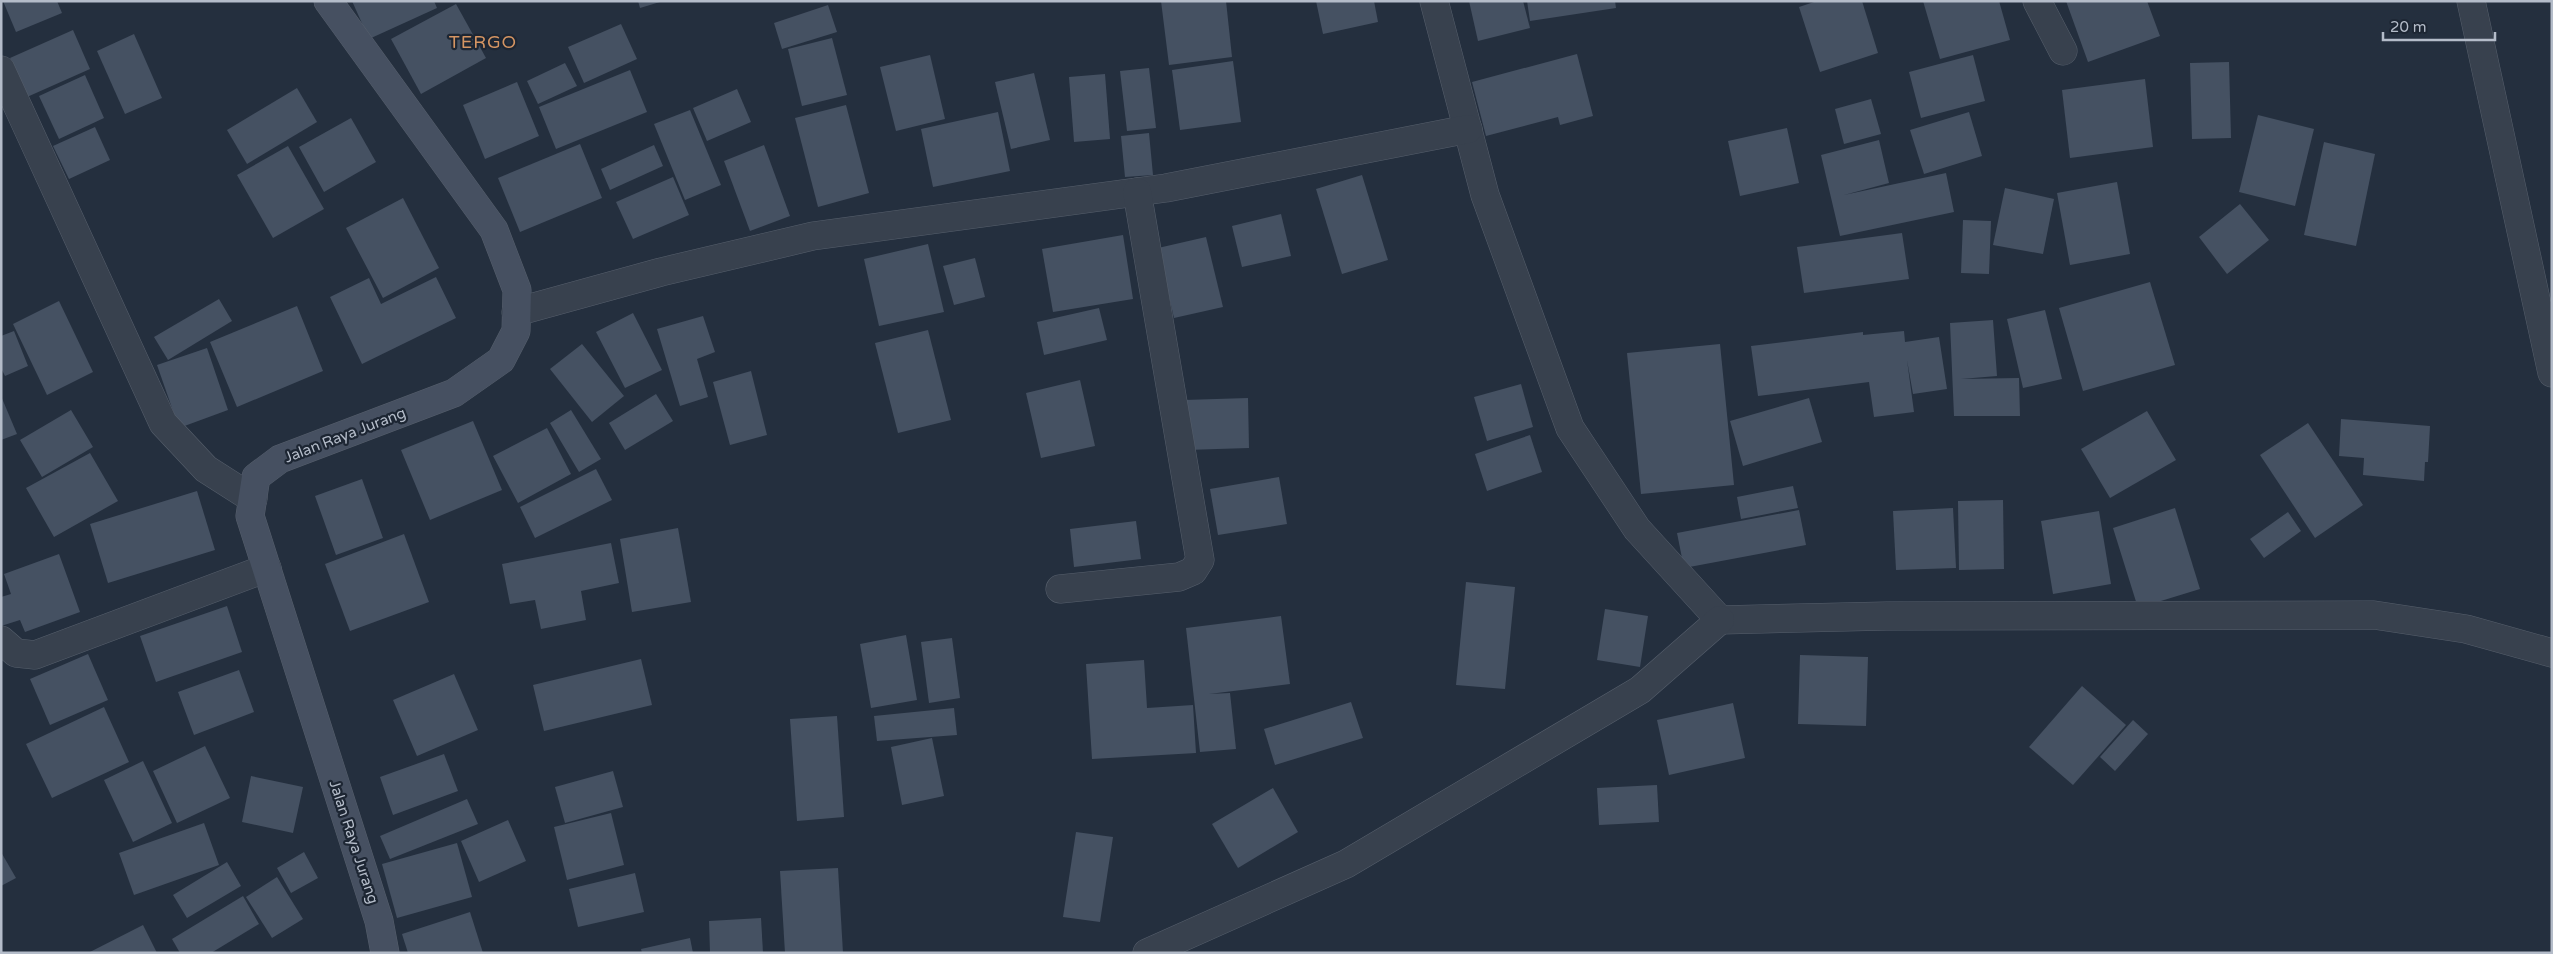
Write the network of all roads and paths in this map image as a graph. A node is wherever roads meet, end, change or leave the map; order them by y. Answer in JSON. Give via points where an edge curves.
{"nodes":[{"id":1,"x":328,"y":1,"type":"edge"},
{"id":2,"x":1434,"y":1,"type":"edge"},
{"id":3,"x":2037,"y":1,"type":"edge"},
{"id":4,"x":2471,"y":1,"type":"edge"},
{"id":5,"x":2063,"y":51,"type":"dead end"},
{"id":6,"x":1,"y":70,"type":"edge"},
{"id":7,"x":1468,"y":129,"type":"junction"},
{"id":8,"x":1138,"y":192,"type":"junction"},
{"id":9,"x":2543,"y":290,"type":"edge"},
{"id":10,"x":516,"y":312,"type":"junction"},
{"id":11,"x":2552,"y":373,"type":"edge"},
{"id":12,"x":253,"y":499,"type":"junction"},
{"id":13,"x":267,"y":568,"type":"junction"},
{"id":14,"x":1060,"y":589,"type":"dead end"},
{"id":15,"x":1720,"y":620,"type":"junction"},
{"id":16,"x":1,"y":640,"type":"edge"},
{"id":17,"x":2552,"y":653,"type":"edge"},
{"id":18,"x":385,"y":953,"type":"edge"},
{"id":19,"x":1147,"y":953,"type":"edge"}],
"edges":[{"from":1,"to":10,"type":"main road","name":"Jalan Raya Jurang","via":[[494,230],[517,290]]},
{"from":2,"to":7,"type":"street"},
{"from":3,"to":5,"type":"street"},
{"from":4,"to":9,"type":"street"},
{"from":6,"to":12,"type":"street","via":[[163,424],[206,469]]},
{"from":7,"to":8,"type":"street"},
{"from":7,"to":15,"type":"street","via":[[1485,195],[1570,428],[1637,528]]},
{"from":8,"to":10,"type":"street","via":[[813,236],[661,272]]},
{"from":8,"to":14,"type":"street","via":[[1200,560],[1193,572],[1179,577]]},
{"from":9,"to":11,"type":"street"},
{"from":10,"to":12,"type":"main road","name":"Jalan Raya Jurang","via":[[516,331],[501,360],[462,388],[280,459],[256,477]]},
{"from":12,"to":13,"type":"main road","name":"Jalan Raya Jurang","via":[[250,516]]},
{"from":13,"to":16,"type":"street","via":[[35,655],[16,653]]},
{"from":13,"to":18,"type":"main road","name":"Jalan Raya Jurang","via":[[379,921]]},
{"from":15,"to":17,"type":"street","via":[[1887,616],[2374,615],[2466,629]]},
{"from":15,"to":19,"type":"street","via":[[1640,690],[1346,864]]}]}
